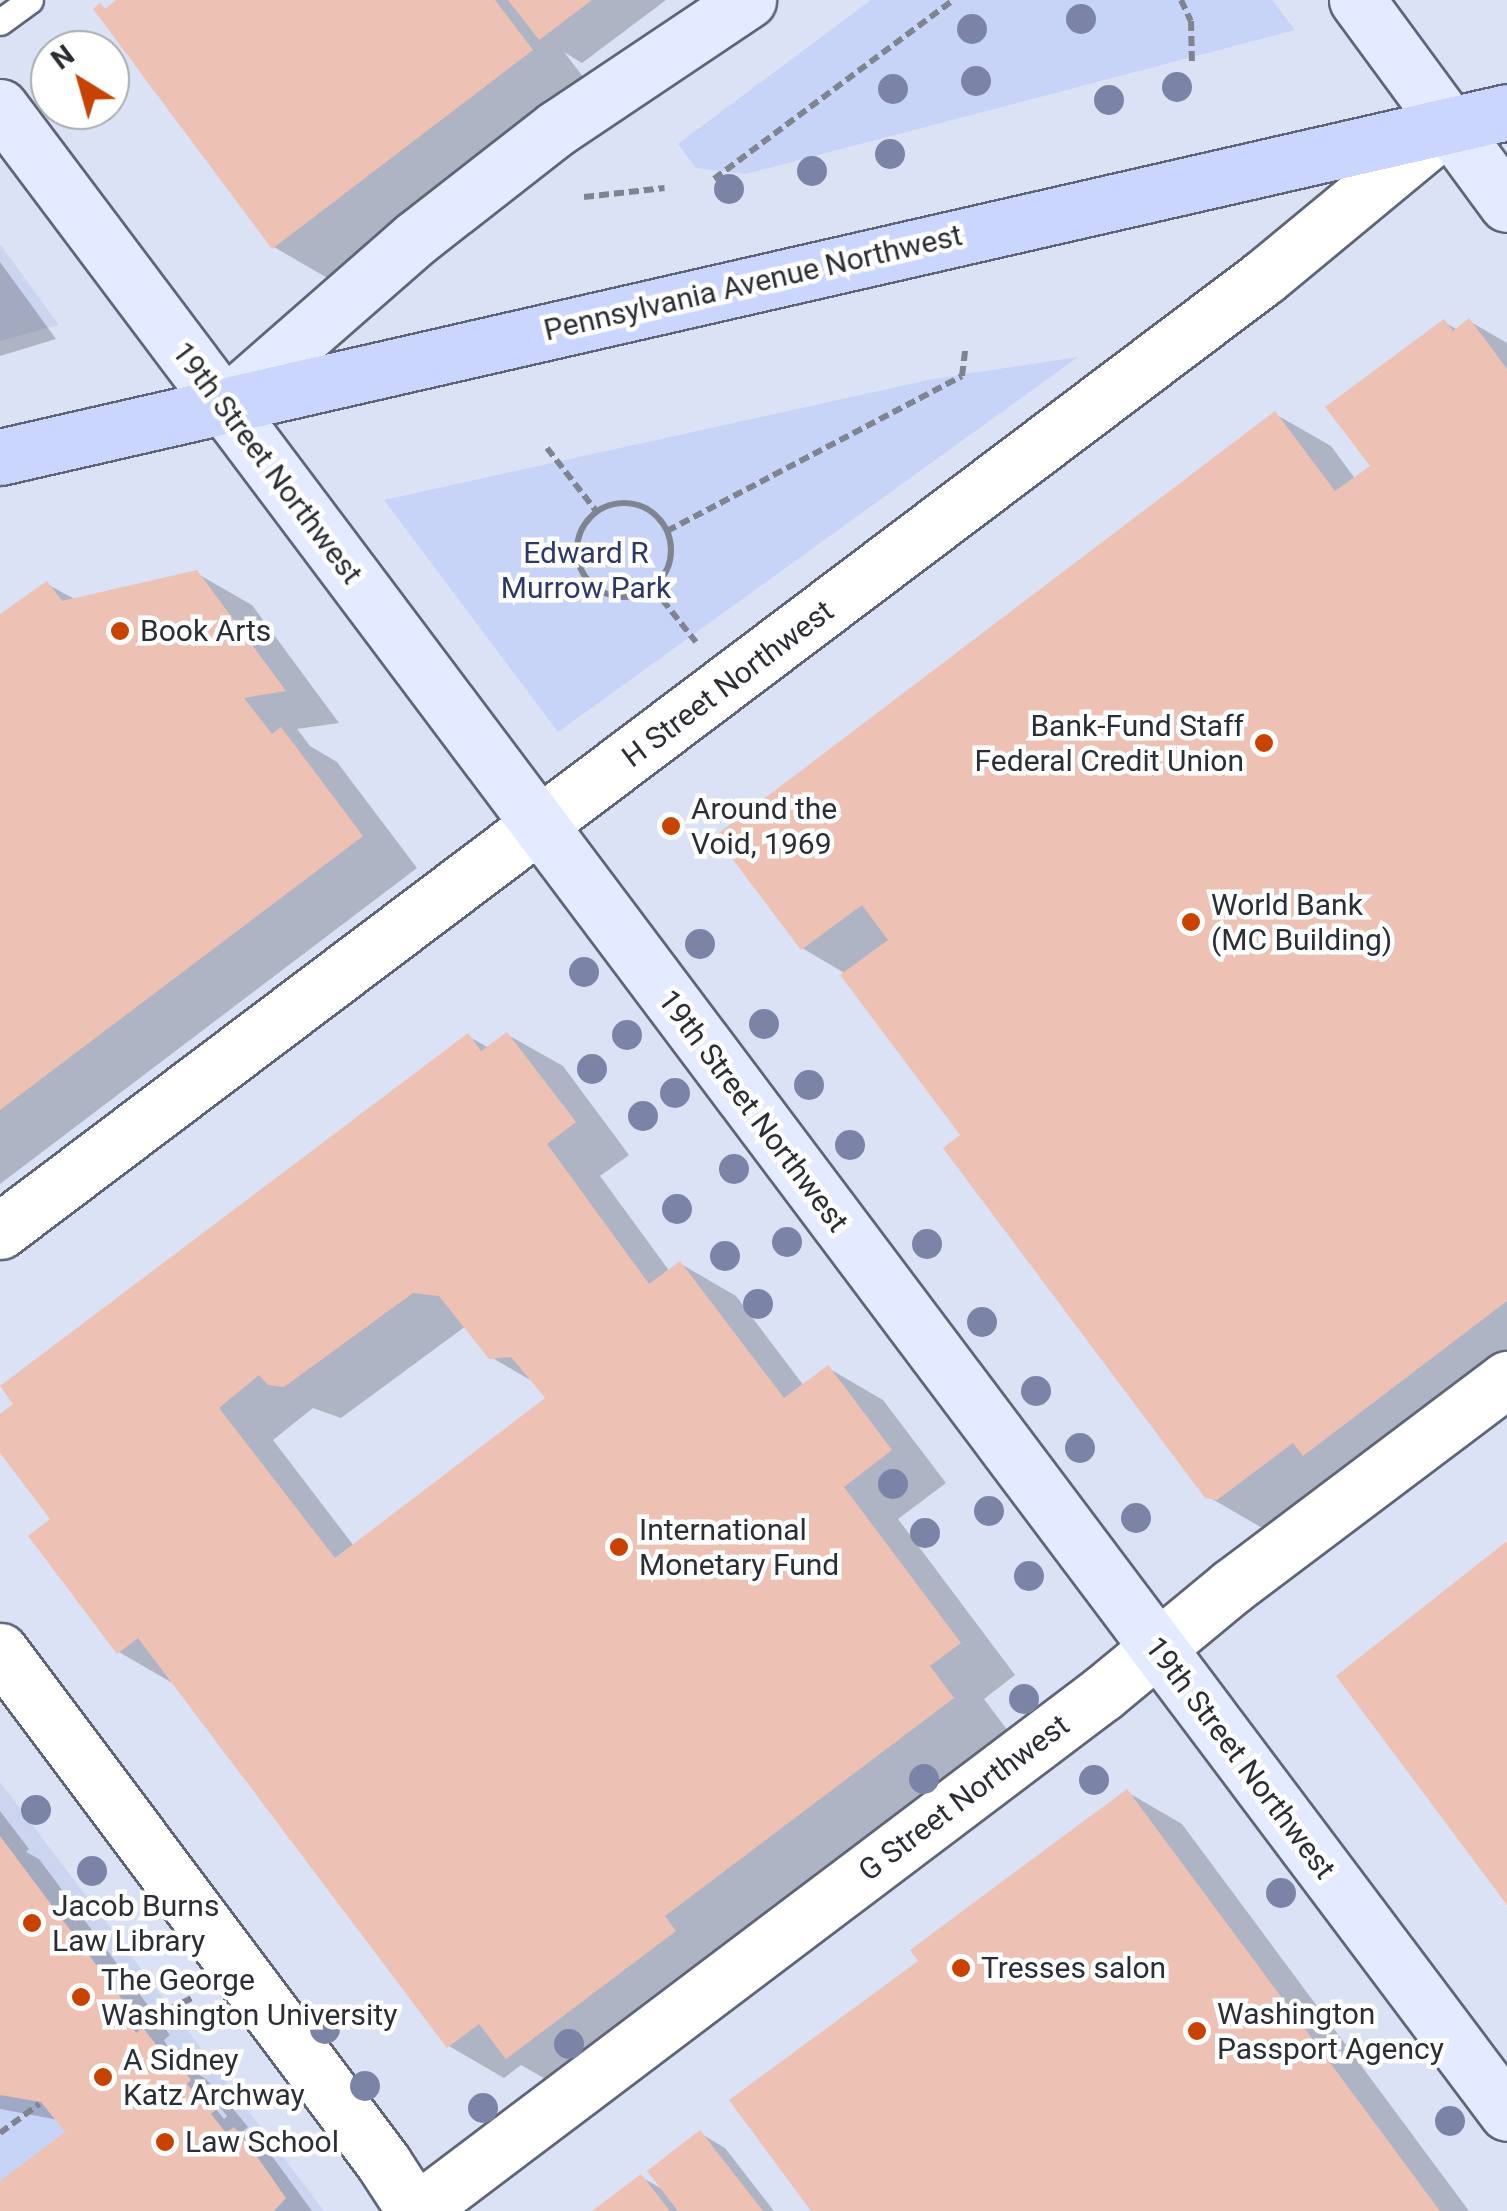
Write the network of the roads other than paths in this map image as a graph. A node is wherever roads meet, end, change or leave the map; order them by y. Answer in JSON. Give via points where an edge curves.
{"nodes":[{"id":1,"x":30,"y":0,"type":"edge"},
{"id":2,"x":748,"y":0,"type":"edge"},
{"id":3,"x":1356,"y":0,"type":"edge"},
{"id":4,"x":0,"y":22,"type":"edge"},
{"id":5,"x":0,"y":108,"type":"edge"},
{"id":6,"x":1507,"y":112,"type":"edge"},
{"id":7,"x":1448,"y":126,"type":"junction"},
{"id":8,"x":1507,"y":204,"type":"edge"},
{"id":9,"x":224,"y":406,"type":"junction"},
{"id":10,"x":0,"y":457,"type":"edge"},
{"id":11,"x":539,"y":826,"type":"junction"},
{"id":12,"x":0,"y":1231,"type":"edge"},
{"id":13,"x":1507,"y":1379,"type":"edge"},
{"id":14,"x":1157,"y":1649,"type":"junction"},
{"id":15,"x":0,"y":1651,"type":"edge"},
{"id":16,"x":1507,"y":2113,"type":"edge"},
{"id":17,"x":416,"y":2211,"type":"edge"}],
"edges":[{"from":1,"to":4,"type":"lane"},
{"from":2,"to":9,"type":"main road","via":[[557,128],[416,238]]},
{"from":3,"to":7,"type":"main road"},
{"from":5,"to":9,"type":"main road","name":"19th Street Northwest"},
{"from":6,"to":7,"type":"main road","name":"Pennsylvania Avenue Northwest"},
{"from":7,"to":8,"type":"main road"},
{"from":7,"to":9,"type":"main road","name":"Pennsylvania Avenue Northwest"},
{"from":7,"to":11,"type":"street","name":"H Street Northwest","via":[[1247,290]]},
{"from":9,"to":10,"type":"main road","name":"Pennsylvania Avenue Northwest"},
{"from":9,"to":11,"type":"main road","name":"19th Street Northwest"},
{"from":11,"to":12,"type":"street","name":"H Street Northwest"},
{"from":11,"to":14,"type":"main road","name":"19th Street Northwest"},
{"from":13,"to":14,"type":"street","name":"G Street Northwest"},
{"from":14,"to":16,"type":"main road","name":"19th Street Northwest"},
{"from":14,"to":17,"type":"street","name":"G Street Northwest"},
{"from":15,"to":17,"type":"street"}]}
